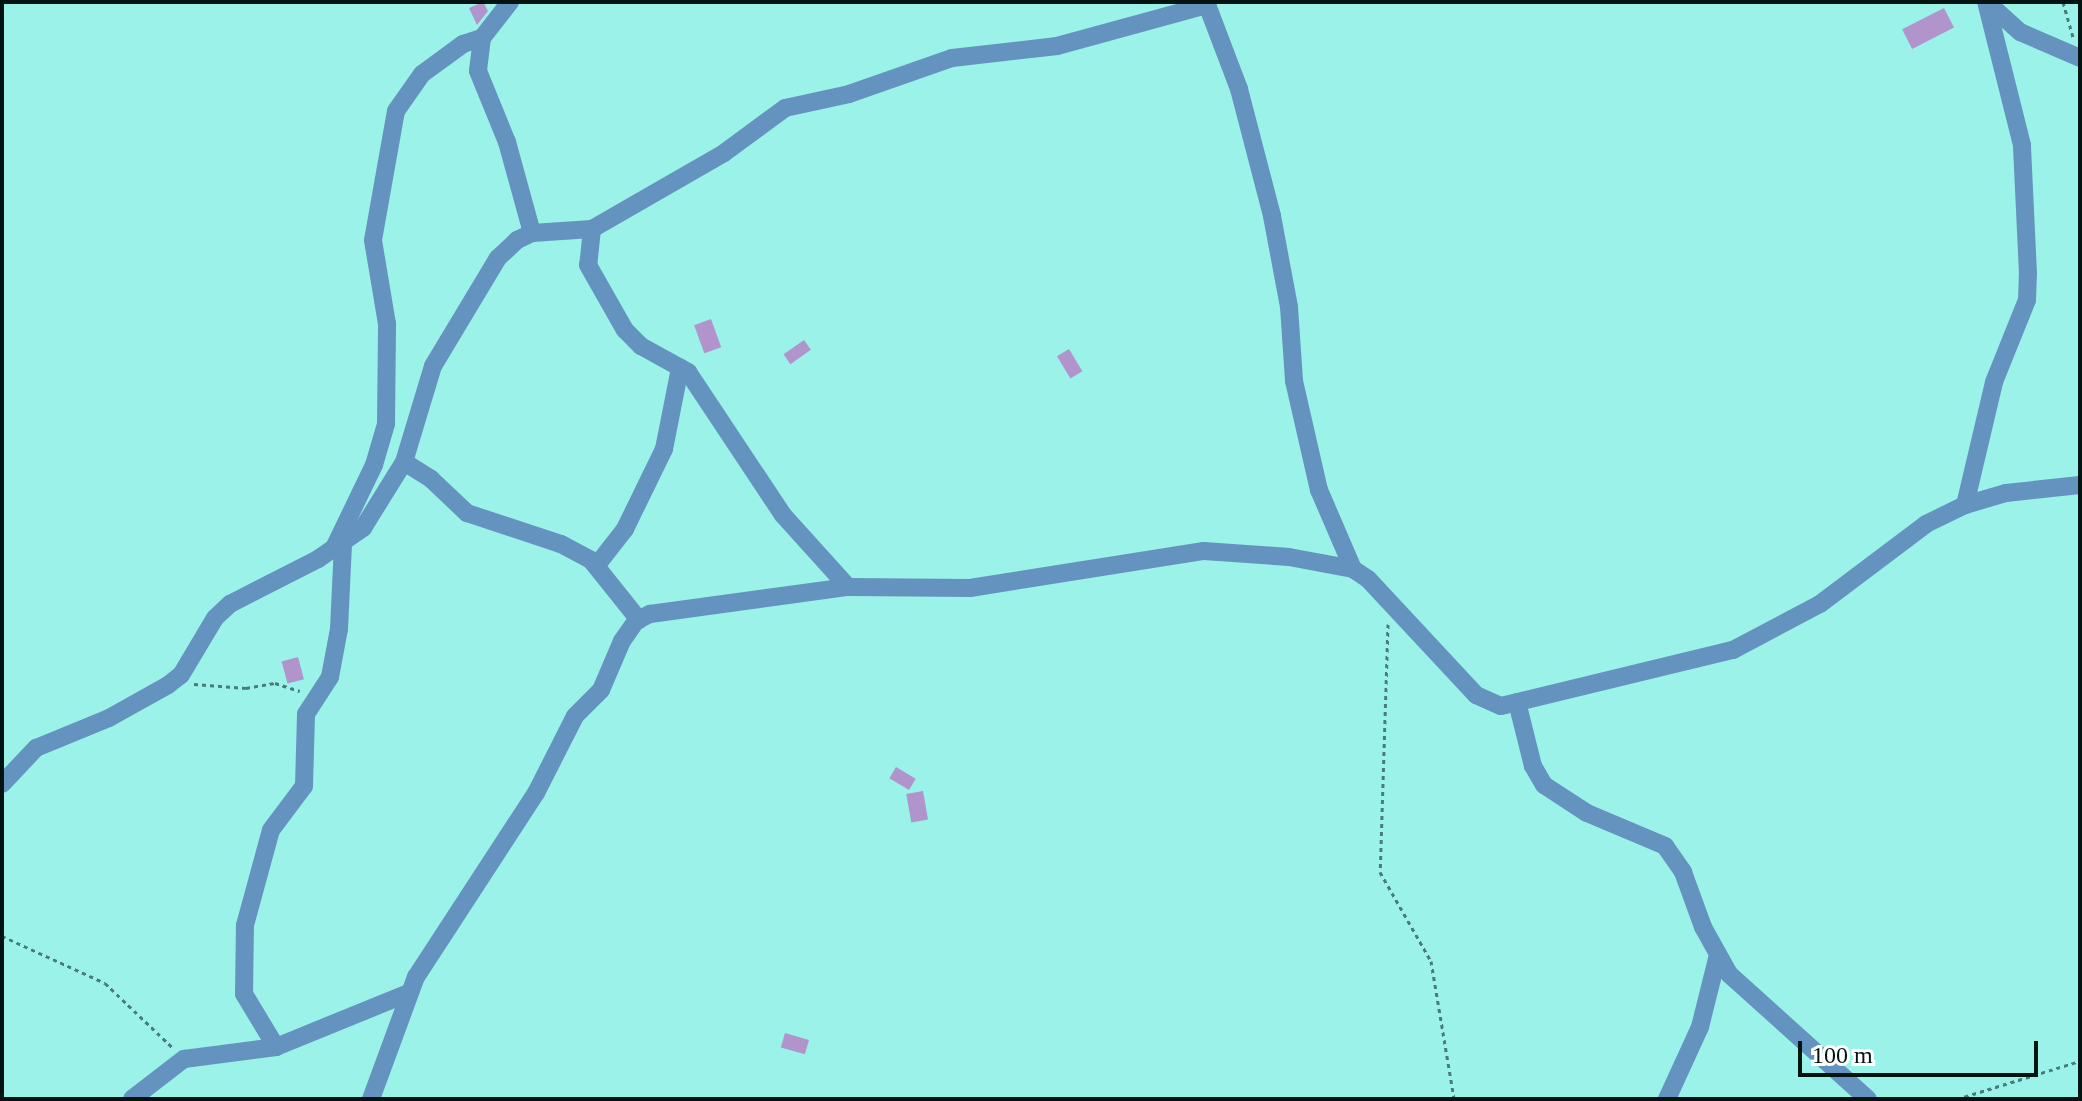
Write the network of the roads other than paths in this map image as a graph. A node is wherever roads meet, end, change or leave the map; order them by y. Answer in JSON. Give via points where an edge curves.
{"nodes":[{"id":1,"x":510,"y":2,"type":"edge"},
{"id":2,"x":1987,"y":2,"type":"edge"},
{"id":3,"x":1206,"y":4,"type":"edge"},
{"id":4,"x":482,"y":38,"type":"junction"},
{"id":5,"x":2077,"y":50,"type":"edge"},
{"id":6,"x":592,"y":229,"type":"junction"},
{"id":7,"x":532,"y":233,"type":"junction"},
{"id":8,"x":680,"y":368,"type":"junction"},
{"id":9,"x":404,"y":462,"type":"junction"},
{"id":10,"x":2080,"y":485,"type":"edge"},
{"id":11,"x":1965,"y":505,"type":"junction"},
{"id":12,"x":338,"y":546,"type":"junction"},
{"id":13,"x":597,"y":565,"type":"junction"},
{"id":14,"x":1353,"y":569,"type":"junction"},
{"id":15,"x":848,"y":587,"type":"junction"},
{"id":16,"x":639,"y":620,"type":"junction"},
{"id":17,"x":1517,"y":702,"type":"junction"},
{"id":18,"x":2,"y":784,"type":"edge"},
{"id":19,"x":1718,"y":955,"type":"junction"},
{"id":20,"x":408,"y":993,"type":"junction"},
{"id":21,"x":276,"y":1047,"type":"junction"},
{"id":22,"x":132,"y":1099,"type":"edge"},
{"id":23,"x":371,"y":1099,"type":"edge"},
{"id":24,"x":1667,"y":1099,"type":"edge"},
{"id":25,"x":1868,"y":1099,"type":"edge"}],
"edges":[{"from":1,"to":4,"type":"street"},
{"from":2,"to":5,"type":"street","via":[[2020,32]]},
{"from":2,"to":11,"type":"street","via":[[2022,145],[2027,300],[1994,382]]},
{"from":3,"to":6,"type":"street","via":[[1057,46],[952,58],[849,94],[785,108],[724,153]]},
{"from":3,"to":14,"type":"street","via":[[1239,89],[1272,216],[1289,307],[1294,381],[1319,490]]},
{"from":4,"to":7,"type":"street","via":[[478,71],[507,142]]},
{"from":4,"to":12,"type":"street","via":[[463,44],[422,74],[396,111],[373,240],[387,324],[386,424]]},
{"from":6,"to":7,"type":"street"},
{"from":6,"to":8,"type":"street","via":[[588,265],[611,310],[641,346]]},
{"from":7,"to":9,"type":"street","via":[[498,258],[442,348],[425,384]]},
{"from":8,"to":13,"type":"street","via":[[664,449],[625,529]]},
{"from":8,"to":15,"type":"street","via":[[698,384],[783,515]]},
{"from":9,"to":12,"type":"street","via":[[381,504]]},
{"from":9,"to":13,"type":"street","via":[[467,513],[561,544]]},
{"from":10,"to":11,"type":"street","via":[[2006,493]]},
{"from":11,"to":17,"type":"street","via":[[1926,524],[1820,604],[1733,650]]},
{"from":12,"to":18,"type":"street","via":[[230,604],[215,618],[181,675],[109,718],[36,748]]},
{"from":12,"to":21,"type":"street","via":[[344,598],[330,677],[306,714],[304,786],[271,830],[245,925],[244,994]]},
{"from":13,"to":16,"type":"street"},
{"from":14,"to":15,"type":"street","via":[[1204,551],[970,588]]},
{"from":14,"to":17,"type":"street","via":[[1390,596],[1476,695],[1501,706]]},
{"from":15,"to":16,"type":"street"},
{"from":16,"to":20,"type":"street","via":[[614,655],[601,690],[575,716],[536,793]]},
{"from":17,"to":19,"type":"street","via":[[1533,766],[1544,785],[1577,808],[1665,846],[1683,872]]},
{"from":19,"to":24,"type":"street","via":[[1700,1027]]},
{"from":19,"to":25,"type":"street","via":[[1741,989]]},
{"from":20,"to":21,"type":"street"},
{"from":20,"to":23,"type":"street"},
{"from":21,"to":22,"type":"street","via":[[184,1059]]}]}
